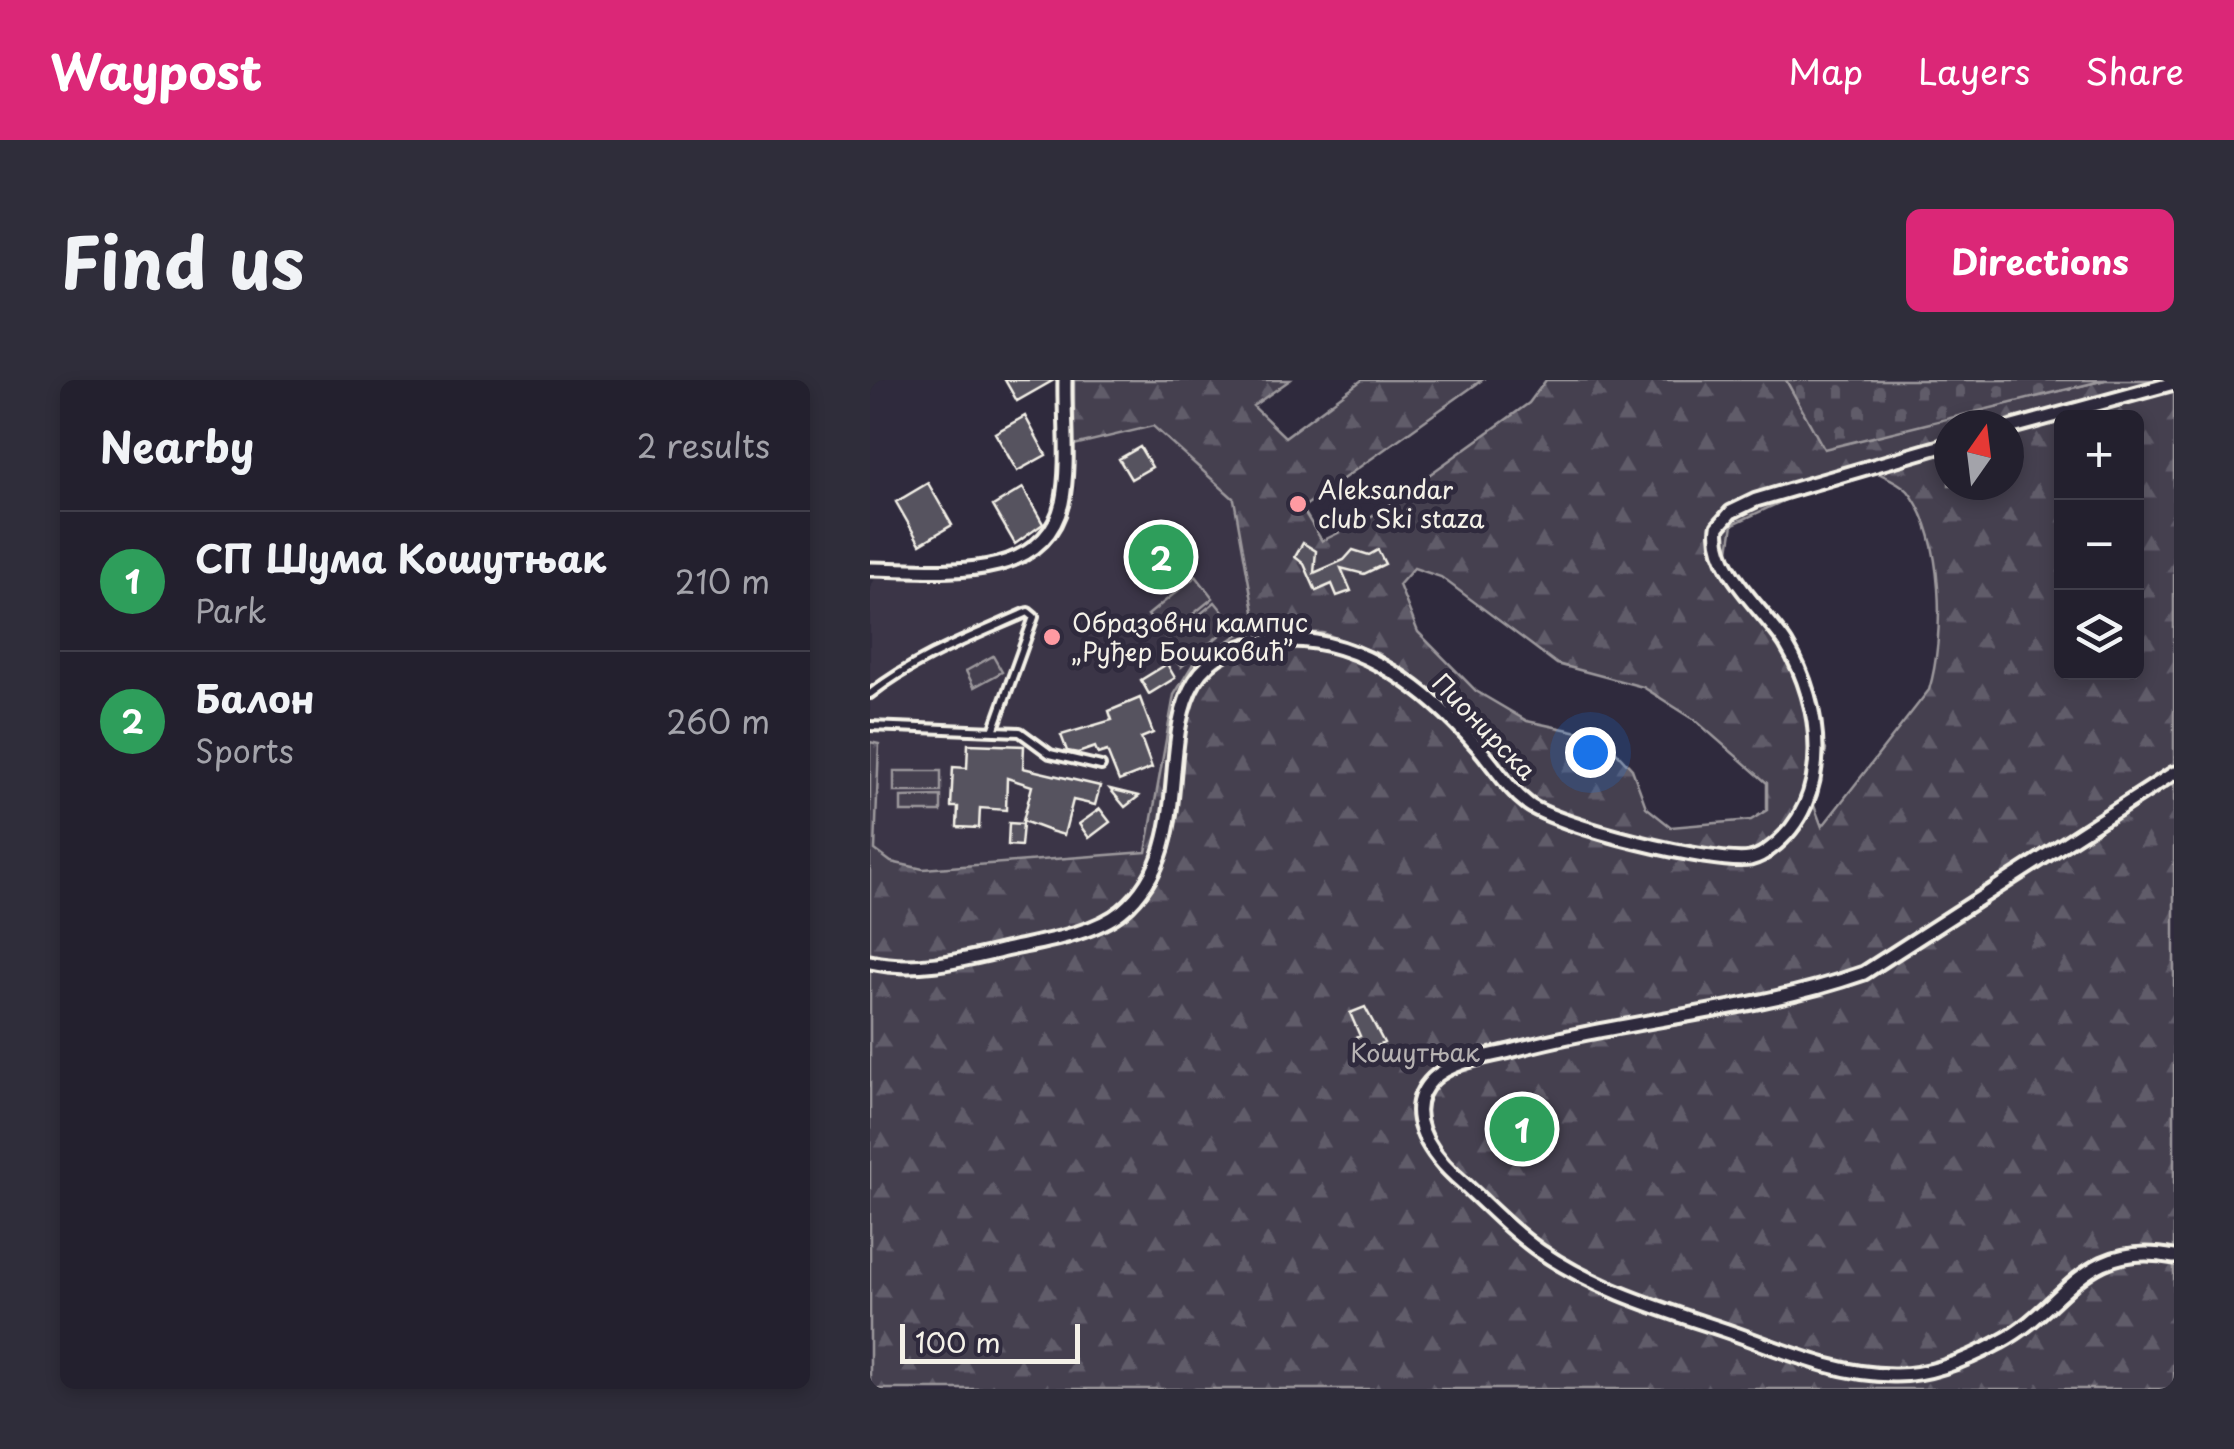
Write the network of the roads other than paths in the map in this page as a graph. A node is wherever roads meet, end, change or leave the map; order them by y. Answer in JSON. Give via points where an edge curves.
{"nodes":[{"id":1,"x":1064,"y":380,"type":"edge"},
{"id":2,"x":2174,"y":383,"type":"edge"},
{"id":3,"x":2024,"y":424,"type":"edge"},
{"id":4,"x":1934,"y":448,"type":"edge"},
{"id":5,"x":870,"y":569,"type":"edge"},
{"id":6,"x":870,"y":694,"type":"edge"},
{"id":7,"x":870,"y":726,"type":"edge"},
{"id":8,"x":993,"y":731,"type":"junction"},
{"id":9,"x":1101,"y":766,"type":"dead end"},
{"id":10,"x":2174,"y":773,"type":"edge"},
{"id":11,"x":870,"y":962,"type":"edge"},
{"id":12,"x":2174,"y":1257,"type":"edge"}],
"edges":[{"from":1,"to":5,"type":"street","via":[[1062,502],[1042,543],[1017,559],[982,567]]},
{"from":2,"to":3,"type":"street"},
{"from":4,"to":11,"type":"street","name":"Пионирска","via":[[1756,500],[1718,527],[1722,556],[1796,665],[1816,744],[1808,800],[1764,853],[1746,859],[1694,852],[1541,812],[1436,703],[1395,674],[1324,644],[1261,642],[1217,658],[1193,682],[1178,732],[1168,841],[1149,880],[1119,914],[1034,944],[943,963],[906,968]]},
{"from":6,"to":8,"type":"lane","via":[[942,650],[1028,612],[1034,617]]},
{"from":7,"to":8,"type":"lane"},
{"from":8,"to":9,"type":"lane","via":[[1020,732],[1050,754]]},
{"from":10,"to":12,"type":"street","via":[[1864,973],[1808,991],[1583,1032],[1465,1063],[1430,1081],[1418,1118],[1449,1170],[1509,1228],[1604,1290],[1860,1372],[1895,1376],[1938,1368],[2017,1332],[2084,1272],[2138,1254]]}]}
